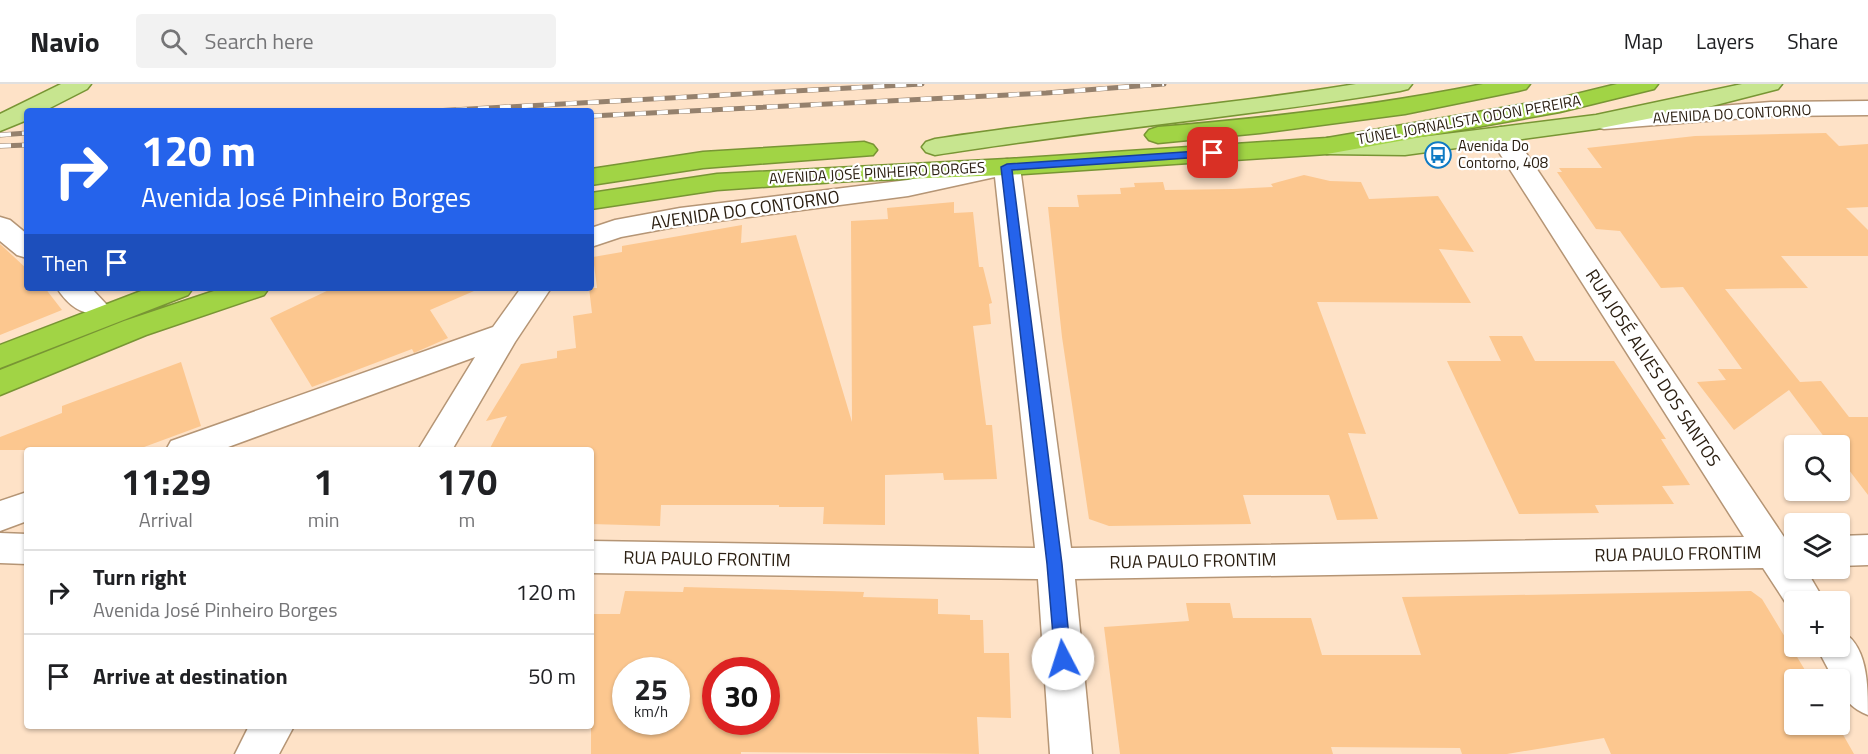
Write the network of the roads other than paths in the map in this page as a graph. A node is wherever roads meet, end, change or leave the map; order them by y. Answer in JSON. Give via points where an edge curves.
{"nodes":[{"id":1,"x":79,"y":84,"type":"edge"},
{"id":2,"x":1400,"y":84,"type":"edge"},
{"id":3,"x":1518,"y":84,"type":"edge"},
{"id":4,"x":1646,"y":84,"type":"edge"},
{"id":5,"x":1770,"y":84,"type":"edge"},
{"id":6,"x":32,"y":108,"type":"edge"},
{"id":7,"x":1868,"y":108,"type":"edge"},
{"id":8,"x":24,"y":112,"type":"edge"},
{"id":9,"x":1596,"y":122,"type":"junction"},
{"id":10,"x":0,"y":124,"type":"edge"},
{"id":11,"x":1501,"y":135,"type":"junction"},
{"id":12,"x":1328,"y":146,"type":"junction"},
{"id":13,"x":935,"y":147,"type":"junction"},
{"id":14,"x":1007,"y":167,"type":"junction"},
{"id":15,"x":594,"y":177,"type":"edge"},
{"id":16,"x":594,"y":201,"type":"edge"},
{"id":17,"x":0,"y":226,"type":"edge"},
{"id":18,"x":594,"y":237,"type":"edge"},
{"id":19,"x":24,"y":246,"type":"edge"},
{"id":20,"x":170,"y":291,"type":"edge"},
{"id":21,"x":245,"y":291,"type":"edge"},
{"id":22,"x":534,"y":291,"type":"edge"},
{"id":23,"x":504,"y":334,"type":"junction"},
{"id":24,"x":0,"y":357,"type":"edge"},
{"id":25,"x":0,"y":383,"type":"edge"},
{"id":26,"x":191,"y":447,"type":"edge"},
{"id":27,"x":437,"y":447,"type":"edge"},
{"id":28,"x":24,"y":507,"type":"edge"},
{"id":29,"x":0,"y":516,"type":"edge"},
{"id":30,"x":0,"y":548,"type":"edge"},
{"id":31,"x":24,"y":549,"type":"edge"},
{"id":32,"x":1868,"y":550,"type":"edge"},
{"id":33,"x":1850,"y":551,"type":"edge"},
{"id":34,"x":1784,"y":552,"type":"edge"},
{"id":35,"x":594,"y":557,"type":"edge"},
{"id":36,"x":1055,"y":564,"type":"junction"},
{"id":37,"x":1842,"y":657,"type":"edge"},
{"id":38,"x":1868,"y":696,"type":"edge"},
{"id":39,"x":271,"y":729,"type":"edge"},
{"id":40,"x":256,"y":754,"type":"edge"},
{"id":41,"x":1071,"y":754,"type":"edge"}],
"edges":[{"from":1,"to":6,"type":"main road"},
{"from":2,"to":13,"type":"main road","name":"AVENIDA JOSÉ PINHEIRO BORGES","via":[[1284,103]]},
{"from":3,"to":13,"type":"highway","name":"TÚNEL JORNALISTA ODON PEREIRA","via":[[1406,107],[1260,126],[1078,141]]},
{"from":4,"to":12,"type":"highway","name":"TÚNEL JORNALISTA ODON PEREIRA","via":[[1560,105]]},
{"from":5,"to":9,"type":"main road","name":"AVENIDA JOSÉ PINHEIRO BORGES"},
{"from":7,"to":9,"type":"street","name":"AVENIDA DO CONTORNO"},
{"from":8,"to":10,"type":"main road"},
{"from":9,"to":11,"type":"main road","name":"AVENIDA JOSÉ PINHEIRO BORGES"},
{"from":11,"to":12,"type":"main road","name":"AVENIDA JOSÉ PINHEIRO BORGES","via":[[1405,147]]},
{"from":11,"to":34,"type":"street","name":"RUA JOSÉ ALVES DOS SANTOS"},
{"from":12,"to":14,"type":"highway","name":"AVENIDA JOSÉ PINHEIRO BORGES"},
{"from":13,"to":15,"type":"highway","name":"AVENIDA JOSÉ PINHEIRO BORGES","via":[[739,157]]},
{"from":14,"to":16,"type":"highway","name":"AVENIDA JOSÉ PINHEIRO BORGES","via":[[717,182]]},
{"from":14,"to":18,"type":"street","name":"AVENIDA DO CONTORNO","via":[[908,188],[680,217]]},
{"from":14,"to":36,"type":"street"},
{"from":17,"to":19,"type":"street"},
{"from":20,"to":24,"type":"highway"},
{"from":21,"to":25,"type":"highway","via":[[135,328]]},
{"from":22,"to":23,"type":"street"},
{"from":23,"to":26,"type":"street"},
{"from":23,"to":27,"type":"street"},
{"from":28,"to":29,"type":"street"},
{"from":30,"to":31,"type":"street"},
{"from":32,"to":33,"type":"street"},
{"from":34,"to":36,"type":"street","name":"RUA PAULO FRONTIM"},
{"from":35,"to":36,"type":"street","name":"RUA PAULO FRONTIM"},
{"from":36,"to":41,"type":"street"},
{"from":37,"to":38,"type":"street"},
{"from":39,"to":40,"type":"street"}]}
